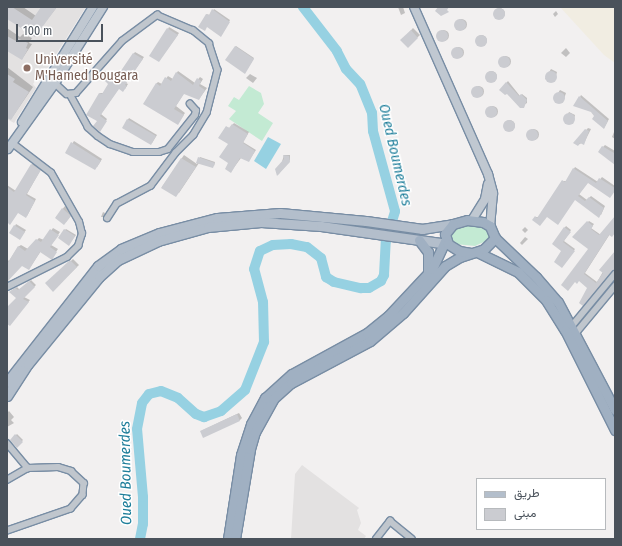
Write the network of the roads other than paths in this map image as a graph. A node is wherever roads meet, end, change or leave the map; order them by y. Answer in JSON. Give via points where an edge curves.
{"nodes":[{"id":1,"x":93,"y":7,"type":"edge"},
{"id":2,"x":103,"y":7,"type":"edge"},
{"id":3,"x":414,"y":7,"type":"edge"},
{"id":4,"x":55,"y":83,"type":"junction"},
{"id":5,"x":70,"y":94,"type":"junction"},
{"id":6,"x":190,"y":104,"type":"dead end"},
{"id":7,"x":468,"y":129,"type":"junction"},
{"id":8,"x":9,"y":148,"type":"edge"},
{"id":9,"x":108,"y":218,"type":"dead end"},
{"id":10,"x":472,"y":220,"type":"junction"},
{"id":11,"x":453,"y":224,"type":"junction"},
{"id":12,"x":490,"y":226,"type":"junction"},
{"id":13,"x":495,"y":238,"type":"junction"},
{"id":14,"x":419,"y":240,"type":"junction"},
{"id":15,"x":446,"y":242,"type":"junction"},
{"id":16,"x":474,"y":252,"type":"junction"},
{"id":17,"x":615,"y":274,"type":"edge"},
{"id":18,"x":426,"y":275,"type":"junction"},
{"id":19,"x":615,"y":286,"type":"edge"},
{"id":20,"x":7,"y":287,"type":"edge"},
{"id":21,"x":574,"y":330,"type":"junction"},
{"id":22,"x":7,"y":382,"type":"edge"},
{"id":23,"x":7,"y":396,"type":"edge"},
{"id":24,"x":615,"y":410,"type":"edge"},
{"id":25,"x":615,"y":430,"type":"edge"},
{"id":26,"x":7,"y":443,"type":"edge"},
{"id":27,"x":28,"y":468,"type":"junction"},
{"id":28,"x":7,"y":480,"type":"edge"},
{"id":29,"x":7,"y":532,"type":"edge"},
{"id":30,"x":228,"y":539,"type":"edge"},
{"id":31,"x":235,"y":539,"type":"edge"},
{"id":32,"x":376,"y":539,"type":"edge"},
{"id":33,"x":412,"y":539,"type":"edge"}],
"edges":[{"from":1,"to":8,"type":"main road"},
{"from":2,"to":4,"type":"main road"},
{"from":3,"to":7,"type":"main road"},
{"from":4,"to":5,"type":"street"},
{"from":4,"to":8,"type":"main road"},
{"from":5,"to":6,"type":"street","via":[[88,127],[110,144],[133,152],[158,152],[168,149],[195,115],[196,111]]},
{"from":5,"to":9,"type":"street","via":[[78,92],[122,41],[157,15],[183,24],[202,35],[209,43],[217,64],[213,97],[194,135],[176,153],[151,186],[117,204]]},
{"from":7,"to":10,"type":"main road","via":[[488,188],[485,199]]},
{"from":7,"to":12,"type":"main road","via":[[492,186]]},
{"from":8,"to":20,"type":"street","via":[[51,172],[79,222],[82,234],[78,246],[67,257]]},
{"from":10,"to":11,"type":"highway"},
{"from":10,"to":12,"type":"highway"},
{"from":11,"to":15,"type":"highway","via":[[448,229]]},
{"from":11,"to":22,"type":"main road","via":[[427,229],[411,228],[280,213],[230,216],[173,229],[132,243],[110,256],[88,277]]},
{"from":12,"to":13,"type":"highway"},
{"from":13,"to":16,"type":"highway","via":[[489,246]]},
{"from":13,"to":21,"type":"highway","via":[[545,286]]},
{"from":14,"to":15,"type":"main road"},
{"from":14,"to":18,"type":"highway","via":[[428,252],[429,268]]},
{"from":14,"to":23,"type":"main road","via":[[294,224],[235,224],[179,234],[142,248],[118,260],[99,277],[28,364]]},
{"from":15,"to":16,"type":"highway","via":[[459,251]]},
{"from":15,"to":18,"type":"highway"},
{"from":16,"to":25,"type":"highway","via":[[518,272],[546,300],[565,330]]},
{"from":16,"to":31,"type":"highway","via":[[452,261],[436,273],[403,313],[370,341],[291,383],[273,399],[255,432],[250,449]]},
{"from":17,"to":21,"type":"street"},
{"from":18,"to":30,"type":"highway","via":[[377,326],[292,374],[265,398],[244,444],[235,484]]},
{"from":19,"to":21,"type":"street"},
{"from":21,"to":24,"type":"highway"},
{"from":26,"to":27,"type":"street"},
{"from":27,"to":28,"type":"street"},
{"from":27,"to":29,"type":"street","via":[[58,467],[71,471],[84,483],[83,495],[71,509]]},
{"from":32,"to":33,"type":"street","via":[[390,522]]}]}
